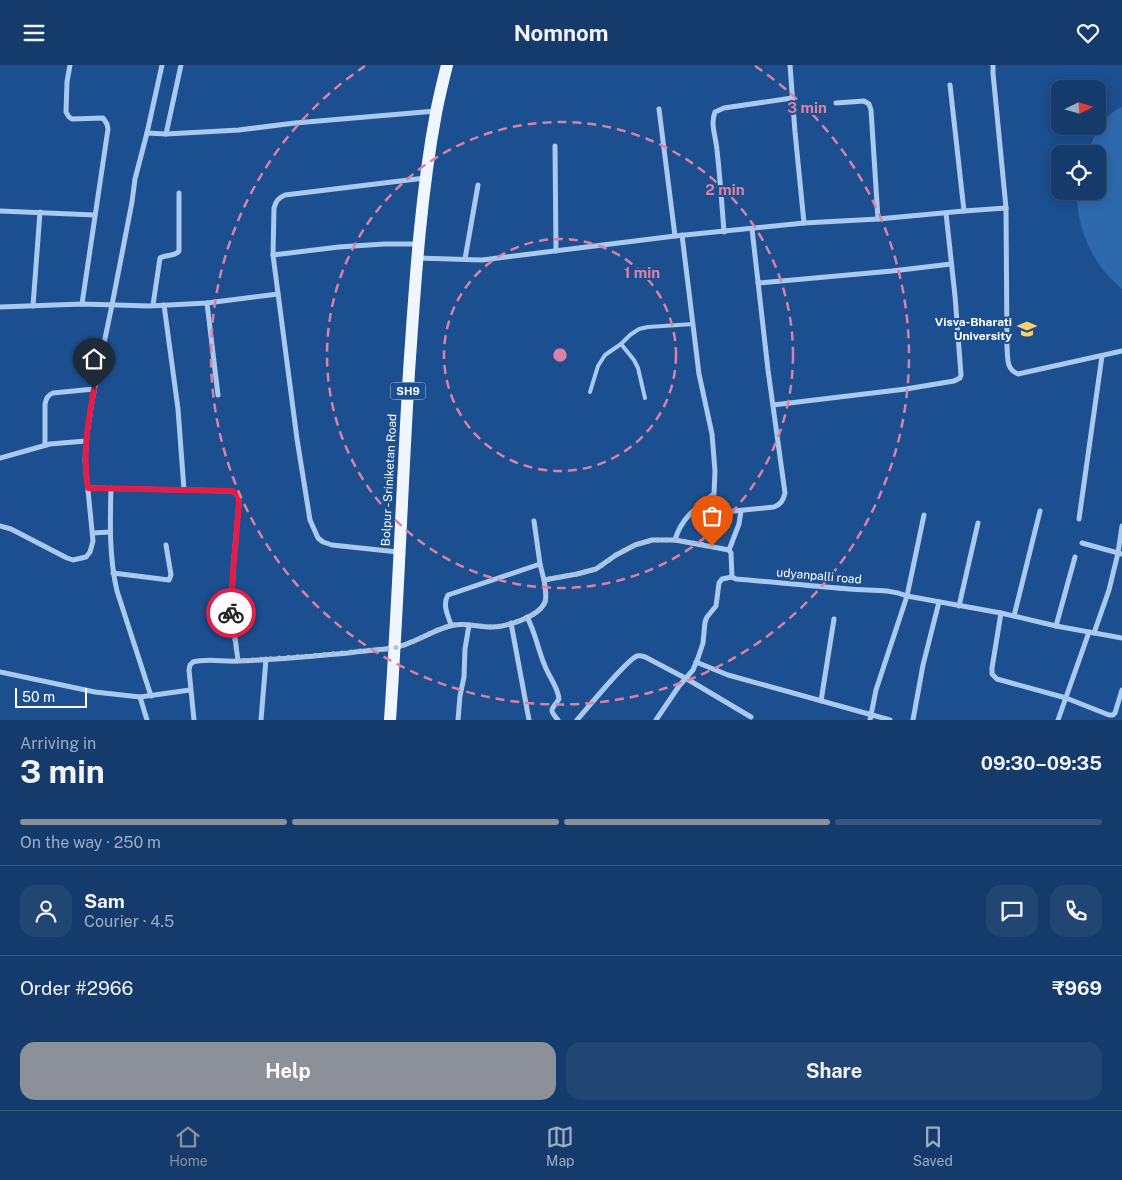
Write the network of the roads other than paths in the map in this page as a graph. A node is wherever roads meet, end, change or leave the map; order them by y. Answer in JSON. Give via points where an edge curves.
{"nodes":[{"id":1,"x":70,"y":65,"type":"edge"},
{"id":2,"x":162,"y":65,"type":"edge"},
{"id":3,"x":181,"y":65,"type":"edge"},
{"id":4,"x":447,"y":65,"type":"edge"},
{"id":5,"x":790,"y":65,"type":"edge"},
{"id":6,"x":994,"y":65,"type":"edge"},
{"id":7,"x":950,"y":85,"type":"dead end"},
{"id":8,"x":792,"y":99,"type":"junction"},
{"id":9,"x":836,"y":103,"type":"dead end"},
{"id":10,"x":659,"y":109,"type":"dead end"},
{"id":11,"x":436,"y":111,"type":"junction"},
{"id":12,"x":150,"y":133,"type":"junction"},
{"id":13,"x":163,"y":134,"type":"junction"},
{"id":14,"x":555,"y":146,"type":"dead end"},
{"id":15,"x":426,"y":178,"type":"junction"},
{"id":16,"x":478,"y":185,"type":"dead end"},
{"id":17,"x":179,"y":193,"type":"dead end"},
{"id":18,"x":1006,"y":209,"type":"junction"},
{"id":19,"x":0,"y":211,"type":"edge"},
{"id":20,"x":964,"y":211,"type":"junction"},
{"id":21,"x":40,"y":212,"type":"junction"},
{"id":22,"x":946,"y":213,"type":"junction"},
{"id":23,"x":95,"y":215,"type":"junction"},
{"id":24,"x":878,"y":219,"type":"junction"},
{"id":25,"x":804,"y":223,"type":"junction"},
{"id":26,"x":752,"y":229,"type":"junction"},
{"id":27,"x":724,"y":232,"type":"junction"},
{"id":28,"x":682,"y":235,"type":"junction"},
{"id":29,"x":675,"y":236,"type":"junction"},
{"id":30,"x":418,"y":245,"type":"junction"},
{"id":31,"x":556,"y":251,"type":"junction"},
{"id":32,"x":273,"y":255,"type":"junction"},
{"id":33,"x":416,"y":258,"type":"junction"},
{"id":34,"x":465,"y":259,"type":"junction"},
{"id":35,"x":951,"y":264,"type":"junction"},
{"id":36,"x":758,"y":283,"type":"junction"},
{"id":37,"x":278,"y":294,"type":"junction"},
{"id":38,"x":207,"y":303,"type":"junction"},
{"id":39,"x":82,"y":304,"type":"junction"},
{"id":40,"x":112,"y":305,"type":"junction"},
{"id":41,"x":153,"y":305,"type":"junction"},
{"id":42,"x":164,"y":305,"type":"junction"},
{"id":43,"x":33,"y":306,"type":"junction"},
{"id":44,"x":0,"y":307,"type":"edge"},
{"id":45,"x":693,"y":324,"type":"junction"},
{"id":46,"x":621,"y":344,"type":"junction"},
{"id":47,"x":1122,"y":351,"type":"edge"},
{"id":48,"x":1102,"y":356,"type":"junction"},
{"id":49,"x":94,"y":389,"type":"junction"},
{"id":50,"x":590,"y":392,"type":"dead end"},
{"id":51,"x":218,"y":395,"type":"dead end"},
{"id":52,"x":645,"y":398,"type":"dead end"},
{"id":53,"x":773,"y":405,"type":"junction"},
{"id":54,"x":86,"y":441,"type":"junction"},
{"id":55,"x":45,"y":445,"type":"junction"},
{"id":56,"x":0,"y":458,"type":"edge"},
{"id":57,"x":88,"y":488,"type":"junction"},
{"id":58,"x":111,"y":488,"type":"junction"},
{"id":59,"x":184,"y":490,"type":"junction"},
{"id":60,"x":711,"y":496,"type":"junction"},
{"id":61,"x":741,"y":511,"type":"junction"},
{"id":62,"x":1040,"y":511,"type":"dead end"},
{"id":63,"x":924,"y":515,"type":"dead end"},
{"id":64,"x":1079,"y":519,"type":"dead end"},
{"id":65,"x":534,"y":521,"type":"dead end"},
{"id":66,"x":978,"y":523,"type":"dead end"},
{"id":67,"x":0,"y":526,"type":"edge"},
{"id":68,"x":1122,"y":526,"type":"edge"},
{"id":69,"x":110,"y":532,"type":"junction"},
{"id":70,"x":93,"y":533,"type":"junction"},
{"id":71,"x":675,"y":540,"type":"junction"},
{"id":72,"x":1082,"y":543,"type":"dead end"},
{"id":73,"x":166,"y":545,"type":"dead end"},
{"id":74,"x":729,"y":550,"type":"junction"},
{"id":75,"x":399,"y":552,"type":"junction"},
{"id":76,"x":1120,"y":553,"type":"edge"},
{"id":77,"x":1075,"y":557,"type":"dead end"},
{"id":78,"x":540,"y":564,"type":"junction"},
{"id":79,"x":113,"y":573,"type":"junction"},
{"id":80,"x":732,"y":577,"type":"junction"},
{"id":81,"x":544,"y":580,"type":"junction"},
{"id":82,"x":907,"y":596,"type":"junction"},
{"id":83,"x":939,"y":602,"type":"junction"},
{"id":84,"x":959,"y":605,"type":"junction"},
{"id":85,"x":1001,"y":613,"type":"junction"},
{"id":86,"x":1014,"y":616,"type":"junction"},
{"id":87,"x":528,"y":617,"type":"junction"},
{"id":88,"x":834,"y":619,"type":"dead end"},
{"id":89,"x":511,"y":623,"type":"junction"},
{"id":90,"x":451,"y":625,"type":"junction"},
{"id":91,"x":469,"y":625,"type":"junction"},
{"id":92,"x":1056,"y":625,"type":"junction"},
{"id":93,"x":1092,"y":632,"type":"junction"},
{"id":94,"x":1122,"y":638,"type":"edge"},
{"id":95,"x":395,"y":648,"type":"junction"},
{"id":96,"x":266,"y":659,"type":"junction"},
{"id":97,"x":238,"y":661,"type":"junction"},
{"id":98,"x":696,"y":662,"type":"junction"},
{"id":99,"x":0,"y":672,"type":"edge"},
{"id":100,"x":687,"y":679,"type":"junction"},
{"id":101,"x":1122,"y":689,"type":"edge"},
{"id":102,"x":190,"y":690,"type":"junction"},
{"id":103,"x":145,"y":696,"type":"junction"},
{"id":104,"x":1066,"y":698,"type":"junction"},
{"id":105,"x":821,"y":701,"type":"junction"},
{"id":106,"x":1113,"y":717,"type":"edge"},
{"id":107,"x":871,"y":718,"type":"edge"},
{"id":108,"x":752,"y":719,"type":"edge"},
{"id":109,"x":147,"y":720,"type":"edge"},
{"id":110,"x":194,"y":720,"type":"edge"},
{"id":111,"x":261,"y":720,"type":"edge"},
{"id":112,"x":390,"y":720,"type":"edge"},
{"id":113,"x":458,"y":720,"type":"edge"},
{"id":114,"x":530,"y":720,"type":"edge"},
{"id":115,"x":558,"y":720,"type":"edge"},
{"id":116,"x":577,"y":720,"type":"edge"},
{"id":117,"x":656,"y":720,"type":"edge"},
{"id":118,"x":890,"y":720,"type":"edge"},
{"id":119,"x":913,"y":720,"type":"edge"},
{"id":120,"x":1058,"y":720,"type":"edge"}],
"edges":[{"from":1,"to":23,"type":"street","via":[[67,115],[72,119],[103,118],[108,129]]},
{"from":2,"to":12,"type":"street"},
{"from":3,"to":13,"type":"street"},
{"from":4,"to":11,"type":"main road","name":"Bolpur - Sriniketan Road","number":"SH9"},
{"from":5,"to":8,"type":"street"},
{"from":6,"to":18,"type":"street","via":[[992,73]]},
{"from":7,"to":20,"type":"street"},
{"from":8,"to":25,"type":"street"},
{"from":8,"to":27,"type":"street","via":[[715,112],[713,125]]},
{"from":9,"to":24,"type":"street","via":[[864,101],[869,104]]},
{"from":10,"to":29,"type":"street"},
{"from":11,"to":13,"type":"street"},
{"from":11,"to":15,"type":"main road","name":"Bolpur - Sriniketan Road","number":"SH9"},
{"from":12,"to":13,"type":"street"},
{"from":12,"to":40,"type":"street","via":[[135,179]]},
{"from":14,"to":31,"type":"street"},
{"from":15,"to":30,"type":"main road","name":"Bolpur - Sriniketan Road","number":"SH9"},
{"from":15,"to":32,"type":"street","via":[[279,197],[274,208]]},
{"from":16,"to":34,"type":"street"},
{"from":17,"to":41,"type":"street","via":[[179,251],[160,258]]},
{"from":18,"to":20,"type":"street"},
{"from":18,"to":48,"type":"street","via":[[1008,365],[1018,374]]},
{"from":19,"to":21,"type":"street"},
{"from":20,"to":22,"type":"street"},
{"from":21,"to":23,"type":"street"},
{"from":21,"to":43,"type":"street"},
{"from":22,"to":24,"type":"street"},
{"from":22,"to":35,"type":"street"},
{"from":23,"to":39,"type":"street"},
{"from":24,"to":25,"type":"street"},
{"from":25,"to":26,"type":"street"},
{"from":26,"to":27,"type":"street"},
{"from":26,"to":36,"type":"street"},
{"from":27,"to":28,"type":"street"},
{"from":28,"to":29,"type":"street"},
{"from":28,"to":45,"type":"street"},
{"from":29,"to":31,"type":"street"},
{"from":30,"to":32,"type":"street","via":[[339,247]]},
{"from":30,"to":33,"type":"main road","name":"Bolpur - Sriniketan Road","number":"SH9"},
{"from":31,"to":34,"type":"street"},
{"from":32,"to":37,"type":"street"},
{"from":33,"to":34,"type":"street"},
{"from":33,"to":75,"type":"main road","name":"Bolpur - Sriniketan Road","number":"SH9"},
{"from":35,"to":36,"type":"street"},
{"from":35,"to":53,"type":"street","via":[[960,378],[906,389]]},
{"from":36,"to":53,"type":"street"},
{"from":37,"to":38,"type":"street"},
{"from":37,"to":75,"type":"street","via":[[297,439],[310,520],[315,532],[323,542],[332,545]]},
{"from":38,"to":42,"type":"street"},
{"from":38,"to":51,"type":"street"},
{"from":39,"to":40,"type":"street"},
{"from":39,"to":43,"type":"street"},
{"from":40,"to":41,"type":"street"},
{"from":40,"to":49,"type":"street"},
{"from":41,"to":42,"type":"street"},
{"from":42,"to":59,"type":"street","via":[[178,409]]},
{"from":43,"to":44,"type":"street"},
{"from":45,"to":46,"type":"lane","via":[[639,329]]},
{"from":45,"to":60,"type":"street","via":[[712,434],[714,493]]},
{"from":46,"to":50,"type":"lane","via":[[605,355]]},
{"from":46,"to":52,"type":"lane","via":[[638,367]]},
{"from":47,"to":48,"type":"street"},
{"from":48,"to":64,"type":"street"},
{"from":49,"to":54,"type":"street"},
{"from":49,"to":55,"type":"street","via":[[53,393],[46,399]]},
{"from":53,"to":61,"type":"street","via":[[784,499],[774,507]]},
{"from":54,"to":55,"type":"street"},
{"from":54,"to":57,"type":"street"},
{"from":55,"to":56,"type":"street"},
{"from":57,"to":58,"type":"street"},
{"from":57,"to":70,"type":"street"},
{"from":58,"to":59,"type":"street"},
{"from":58,"to":69,"type":"street"},
{"from":59,"to":97,"type":"street","via":[[232,491],[239,498],[231,606]]},
{"from":60,"to":61,"type":"street","via":[[719,512]]},
{"from":60,"to":71,"type":"street","via":[[688,514]]},
{"from":61,"to":74,"type":"street"},
{"from":62,"to":86,"type":"street"},
{"from":63,"to":82,"type":"street"},
{"from":65,"to":78,"type":"street"},
{"from":66,"to":84,"type":"street"},
{"from":67,"to":70,"type":"street","via":[[74,560],[86,557],[90,552]]},
{"from":68,"to":76,"type":"street"},
{"from":69,"to":70,"type":"street"},
{"from":69,"to":79,"type":"street"},
{"from":71,"to":74,"type":"street"},
{"from":71,"to":81,"type":"street","via":[[652,540],[635,545],[596,569]]},
{"from":72,"to":76,"type":"street"},
{"from":73,"to":79,"type":"street","via":[[169,580]]},
{"from":74,"to":80,"type":"street"},
{"from":75,"to":95,"type":"main road","name":"Bolpur - Sriniketan Road","number":"SH9"},
{"from":76,"to":93,"type":"street"},
{"from":77,"to":92,"type":"street"},
{"from":78,"to":81,"type":"street"},
{"from":78,"to":90,"type":"street","via":[[448,595],[445,605]]},
{"from":79,"to":103,"type":"street"},
{"from":80,"to":82,"type":"street","name":"udyanpalli road","via":[[896,592]]},
{"from":80,"to":98,"type":"street","via":[[719,583],[716,606],[705,622]]},
{"from":81,"to":87,"type":"street","via":[[545,603]]},
{"from":82,"to":83,"type":"street","name":"udyanpalli road"},
{"from":82,"to":107,"type":"street","via":[[876,690]]},
{"from":83,"to":84,"type":"street","name":"udyanpalli road"},
{"from":83,"to":119,"type":"street"},
{"from":84,"to":85,"type":"street","name":"udyanpalli road"},
{"from":85,"to":86,"type":"street","name":"udyanpalli road"},
{"from":85,"to":104,"type":"street","via":[[992,674],[997,679]]},
{"from":86,"to":92,"type":"street","name":"udyanpalli road"},
{"from":87,"to":89,"type":"street"},
{"from":87,"to":115,"type":"street","via":[[558,693],[559,699],[552,708]]},
{"from":88,"to":105,"type":"street"},
{"from":89,"to":91,"type":"street","via":[[490,627]]},
{"from":89,"to":114,"type":"street"},
{"from":90,"to":91,"type":"street"},
{"from":90,"to":95,"type":"street"},
{"from":91,"to":113,"type":"street"},
{"from":92,"to":93,"type":"street","name":"udyanpalli road"},
{"from":93,"to":94,"type":"street","name":"udyanpalli road"},
{"from":93,"to":104,"type":"street"},
{"from":95,"to":96,"type":"street"},
{"from":95,"to":112,"type":"main road","name":"Bolpur - Sriniketan Road","number":"SH9"},
{"from":96,"to":97,"type":"street"},
{"from":96,"to":111,"type":"street"},
{"from":97,"to":102,"type":"street","via":[[193,662],[189,670]]},
{"from":98,"to":100,"type":"street"},
{"from":98,"to":105,"type":"street","via":[[728,675]]},
{"from":99,"to":103,"type":"street","via":[[95,692]]},
{"from":100,"to":108,"type":"street"},
{"from":100,"to":116,"type":"street","via":[[637,656]]},
{"from":100,"to":117,"type":"street","via":[[679,685]]},
{"from":101,"to":106,"type":"street"},
{"from":102,"to":103,"type":"street"},
{"from":102,"to":110,"type":"street"},
{"from":103,"to":109,"type":"street"},
{"from":104,"to":106,"type":"street"},
{"from":104,"to":120,"type":"street"},
{"from":105,"to":107,"type":"street"},
{"from":107,"to":118,"type":"street"}]}
